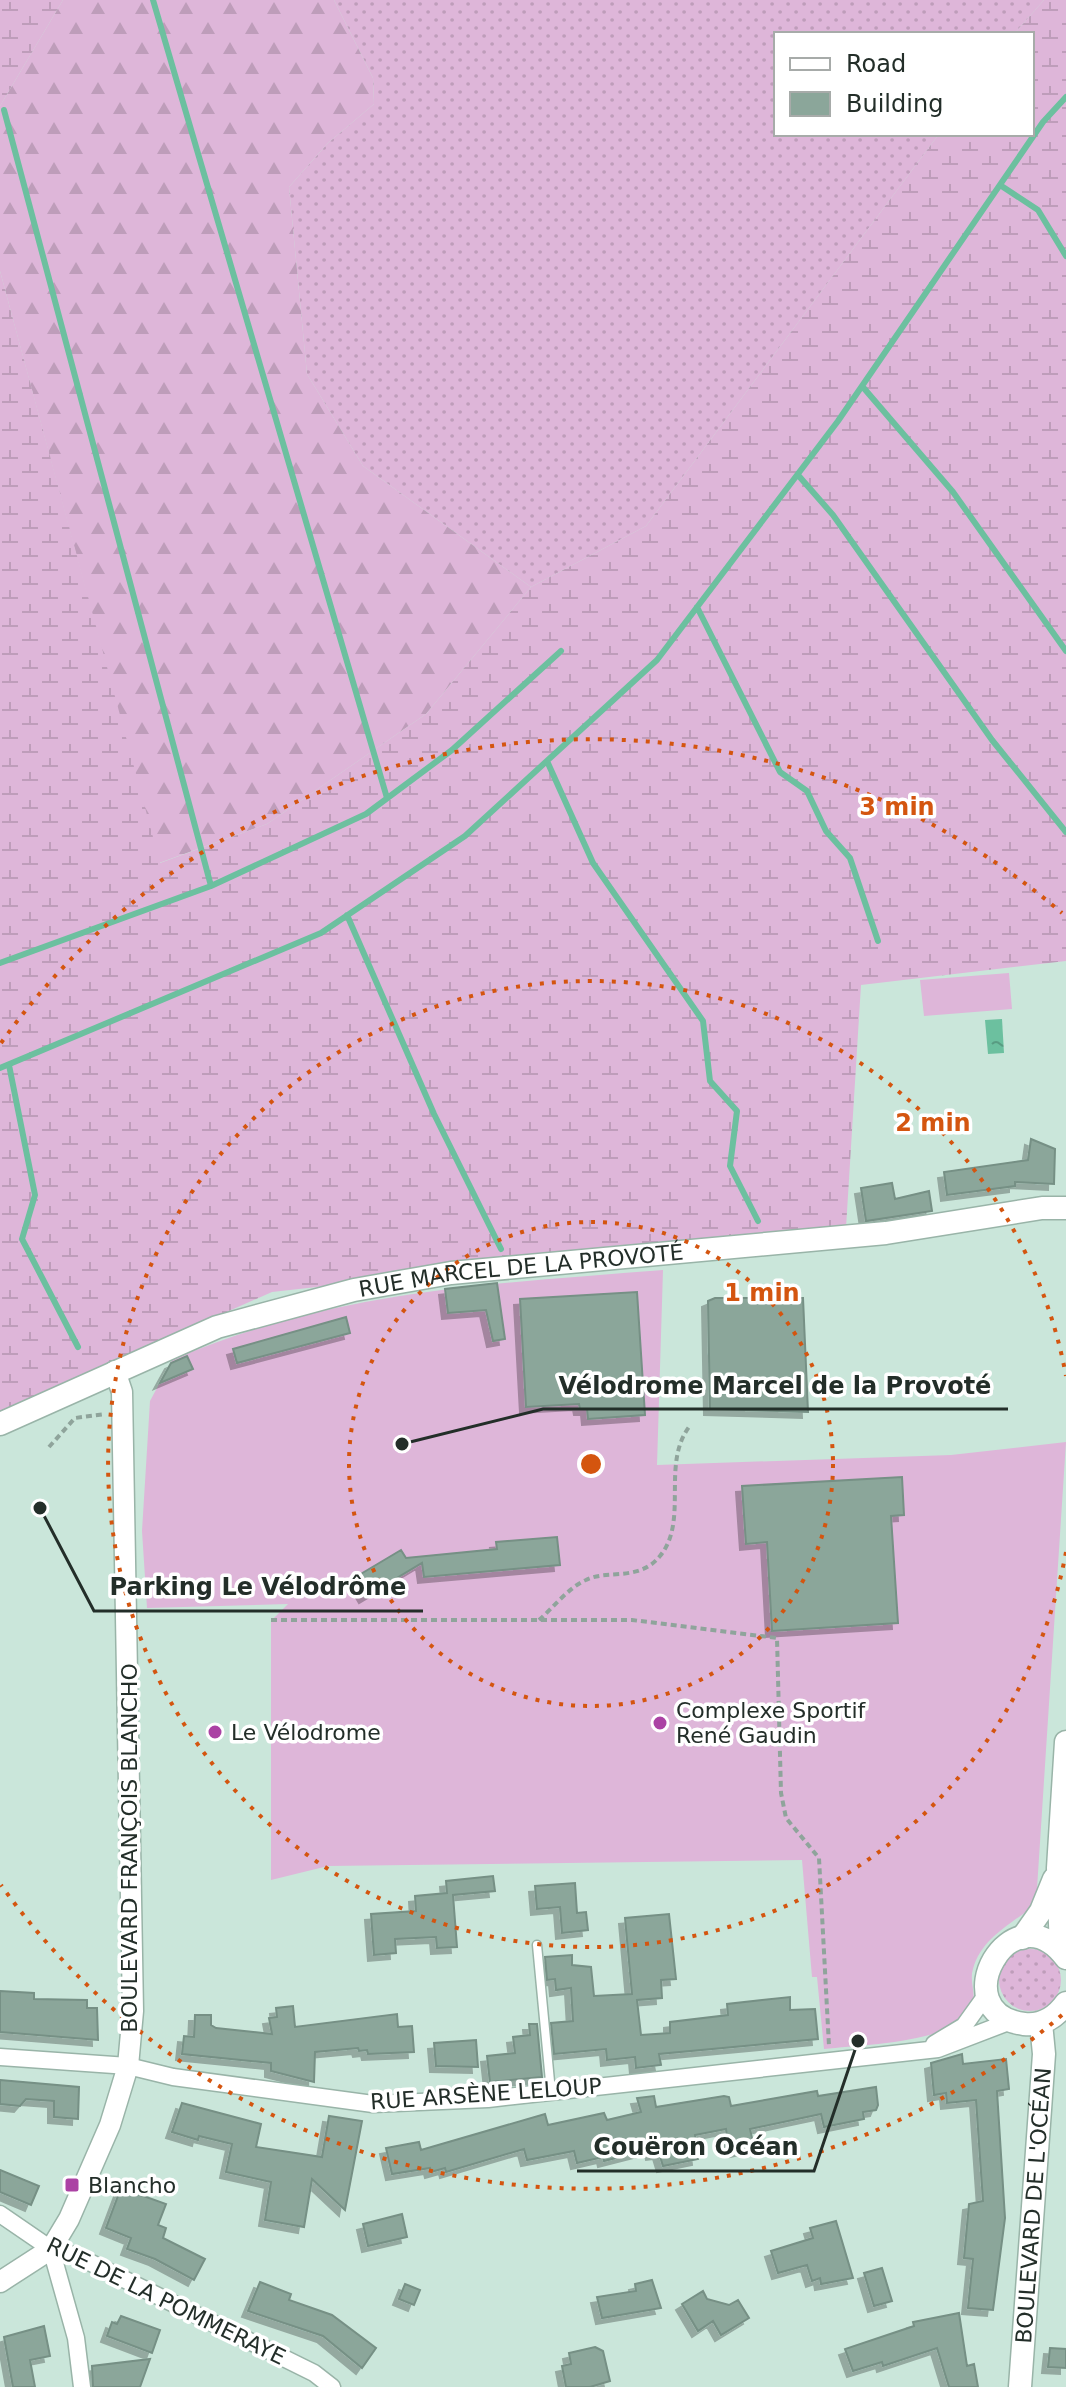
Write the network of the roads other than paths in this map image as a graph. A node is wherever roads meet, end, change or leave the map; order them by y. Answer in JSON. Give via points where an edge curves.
{"nodes":[{"id":1,"x":1066,"y":1208,"type":"edge"},
{"id":2,"x":115,"y":1371,"type":"junction"},
{"id":3,"x":0,"y":1424,"type":"edge"},
{"id":4,"x":1066,"y":1742,"type":"edge"},
{"id":5,"x":1058,"y":1868,"type":"junction"},
{"id":6,"x":1022,"y":1938,"type":"junction"},
{"id":7,"x":537,"y":1945,"type":"dead end"},
{"id":8,"x":1065,"y":1956,"type":"edge"},
{"id":9,"x":987,"y":1994,"type":"junction"},
{"id":10,"x":1066,"y":2003,"type":"edge"},
{"id":11,"x":1011,"y":2021,"type":"junction"},
{"id":12,"x":1041,"y":2023,"type":"junction"},
{"id":13,"x":926,"y":2049,"type":"junction"},
{"id":14,"x":0,"y":2057,"type":"edge"},
{"id":15,"x":128,"y":2066,"type":"junction"},
{"id":16,"x":551,"y":2092,"type":"junction"},
{"id":17,"x":0,"y":2214,"type":"edge"},
{"id":18,"x":51,"y":2249,"type":"junction"},
{"id":19,"x":0,"y":2282,"type":"edge"},
{"id":20,"x":82,"y":2387,"type":"edge"},
{"id":21,"x":332,"y":2387,"type":"edge"},
{"id":22,"x":1020,"y":2387,"type":"edge"}],
"edges":[{"from":1,"to":2,"type":"main road","name":"RUE MARCEL DE LA PROVOTÉ","via":[[886,1233],[399,1281],[254,1315]]},
{"from":2,"to":3,"type":"main road","name":"RUE MARCEL DE LA PROVOTÉ"},
{"from":2,"to":15,"type":"street","name":"BOULEVARD FRANÇOIS BLANCHO","via":[[123,1413],[133,2011]]},
{"from":4,"to":5,"type":"main road"},
{"from":5,"to":6,"type":"main road","via":[[1041,1911]]},
{"from":5,"to":8,"type":"main road"},
{"from":6,"to":8,"type":"main road","via":[[1047,1941]]},
{"from":6,"to":9,"type":"main road","via":[[992,1958]]},
{"from":7,"to":16,"type":"lane"},
{"from":9,"to":11,"type":"main road"},
{"from":9,"to":13,"type":"street","name":"RUE ARSÈNE LELOUP","via":[[964,2026]]},
{"from":10,"to":12,"type":"main road"},
{"from":11,"to":12,"type":"main road"},
{"from":11,"to":13,"type":"street","name":"RUE ARSÈNE LELOUP","via":[[947,2047]]},
{"from":12,"to":22,"type":"main road","name":"BOULEVARD DE L'OCÉAN","via":[[1044,2054]]},
{"from":13,"to":16,"type":"street","name":"RUE ARSÈNE LELOUP"},
{"from":14,"to":15,"type":"street","name":"RUE ARSÈNE LELOUP"},
{"from":15,"to":16,"type":"street","name":"RUE ARSÈNE LELOUP","via":[[373,2104]]},
{"from":15,"to":18,"type":"street","name":"BOULEVARD FRANÇOIS BLANCHO","via":[[104,2139]]},
{"from":17,"to":18,"type":"street","name":"RUE DE LA POMMERAYE"},
{"from":18,"to":19,"type":"street","name":"BOULEVARD FRANÇOIS BLANCHO"},
{"from":18,"to":20,"type":"street","via":[[76,2338]]},
{"from":18,"to":21,"type":"street","name":"RUE DE LA POMMERAYE","via":[[77,2256],[314,2373]]}]}
